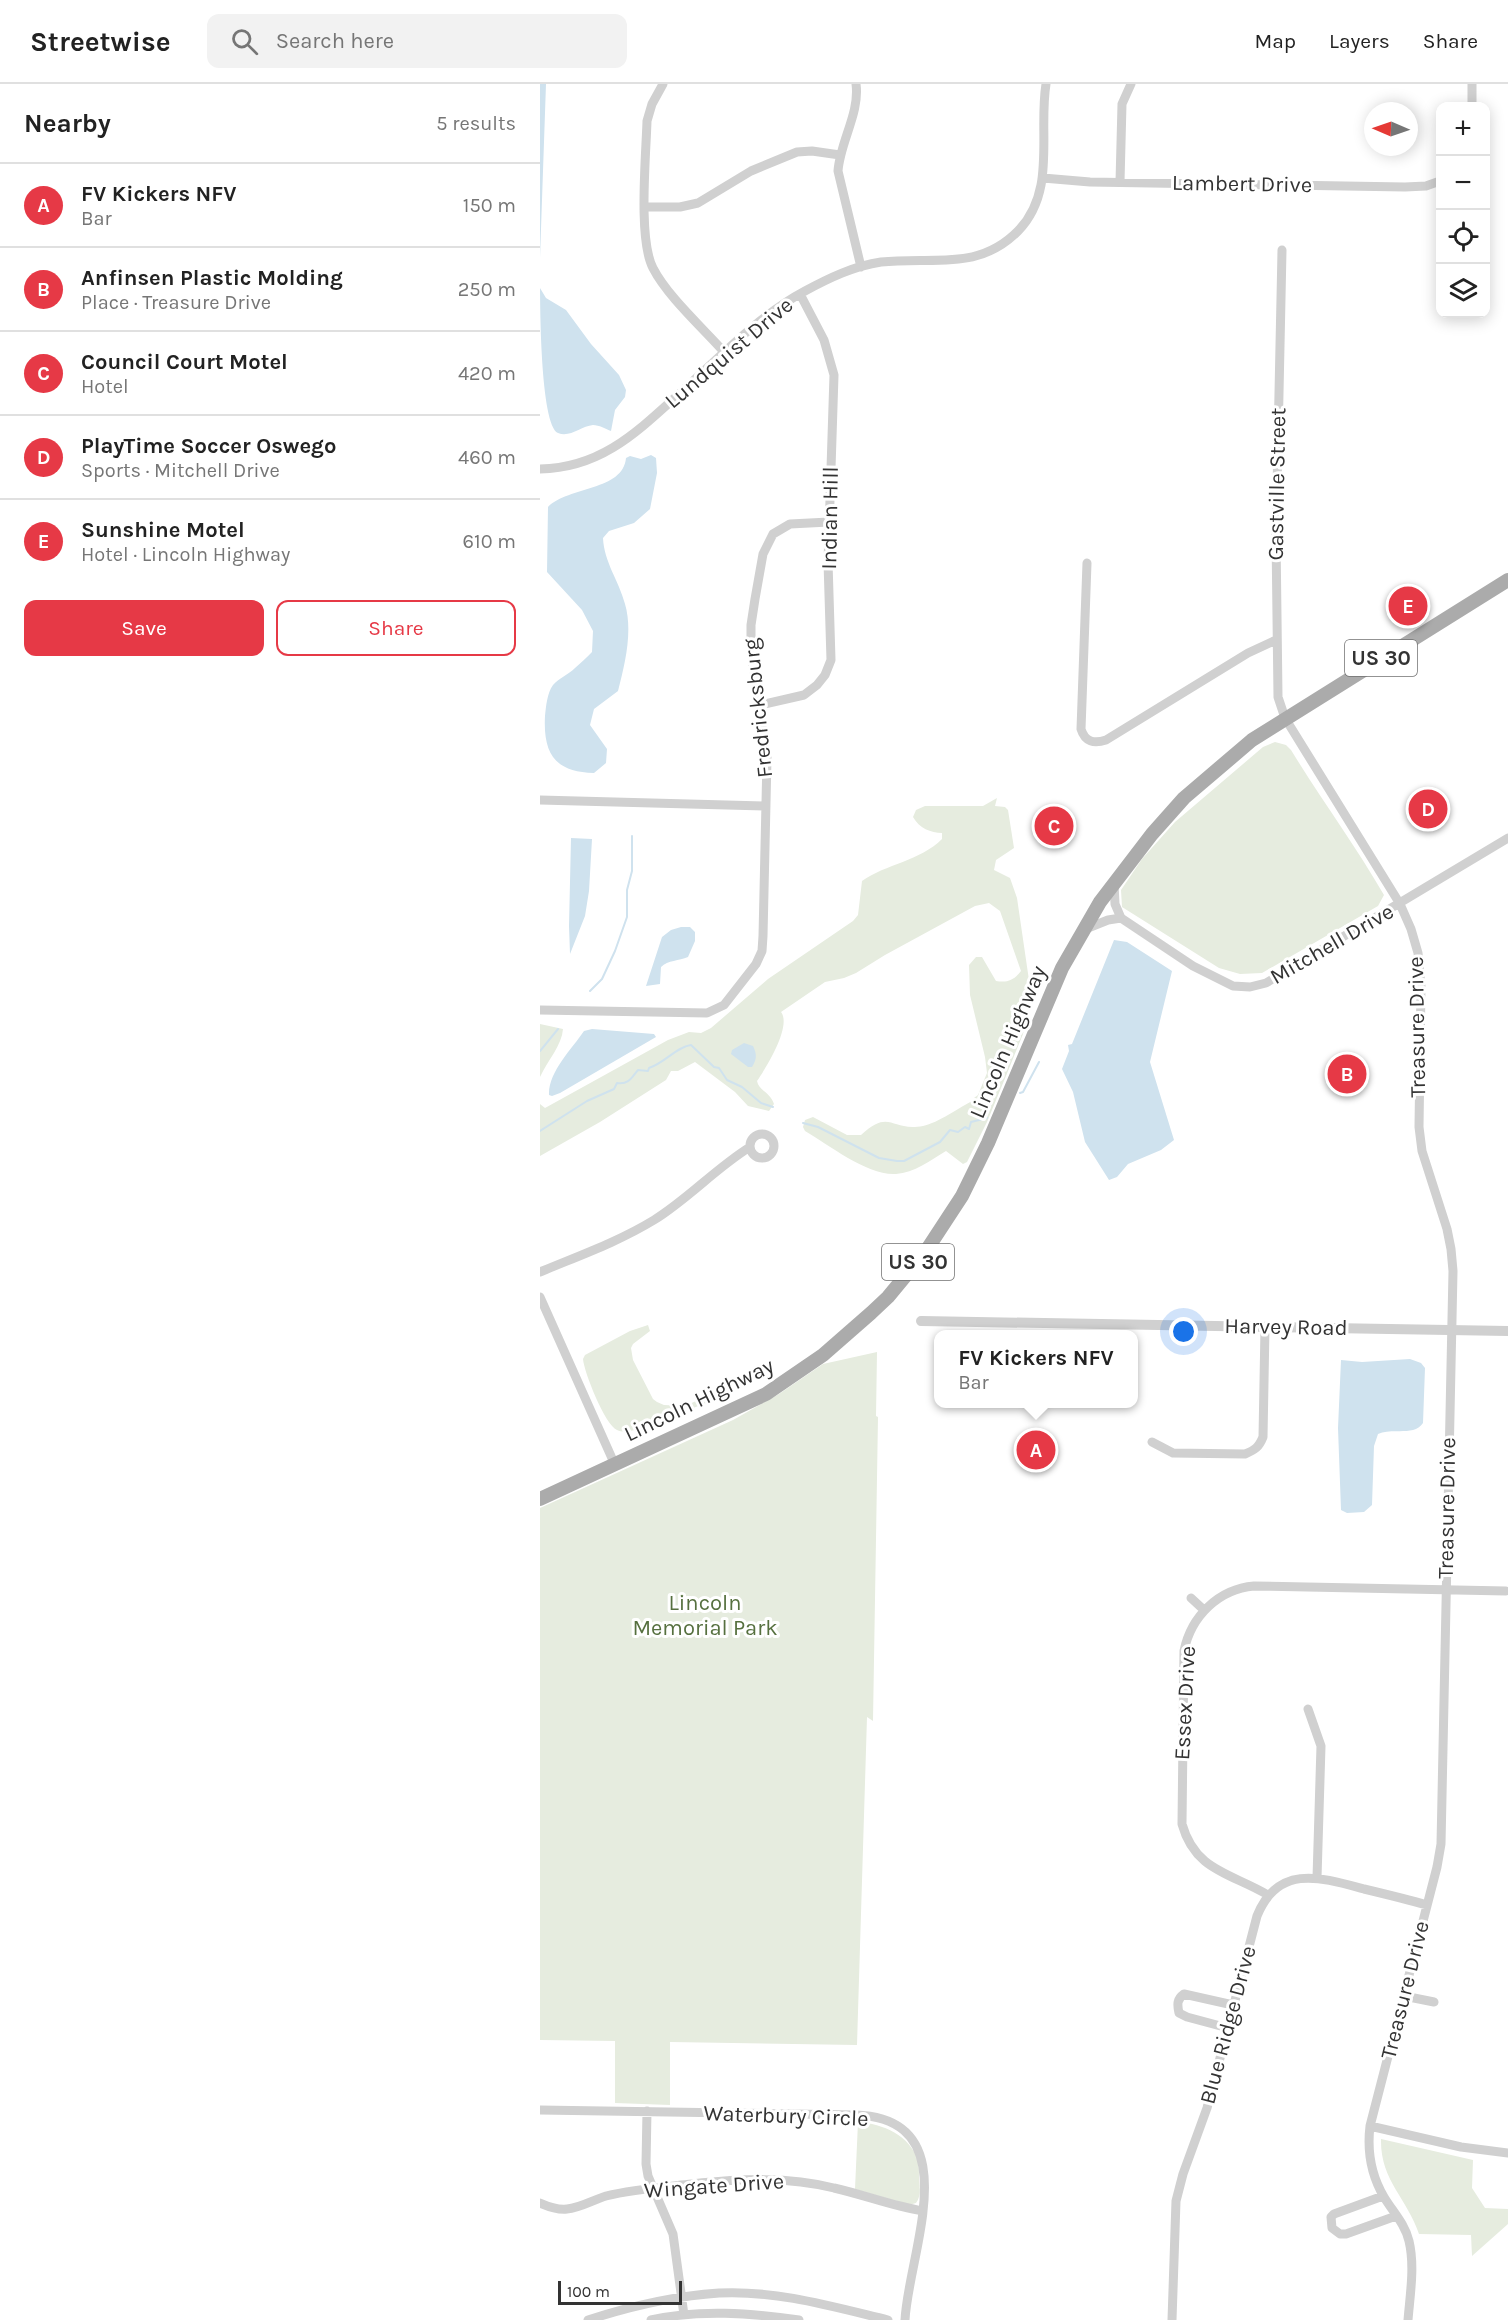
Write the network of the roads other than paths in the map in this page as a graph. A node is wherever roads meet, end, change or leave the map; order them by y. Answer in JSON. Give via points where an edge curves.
{"nodes":[{"id":1,"x":663,"y":84,"type":"edge"},
{"id":2,"x":856,"y":84,"type":"edge"},
{"id":3,"x":1047,"y":84,"type":"edge"},
{"id":4,"x":1131,"y":84,"type":"edge"},
{"id":5,"x":1472,"y":84,"type":"edge"},
{"id":6,"x":1472,"y":102,"type":"edge"},
{"id":7,"x":840,"y":155,"type":"junction"},
{"id":8,"x":1043,"y":178,"type":"junction"},
{"id":9,"x":1120,"y":182,"type":"junction"},
{"id":10,"x":1436,"y":183,"type":"edge"},
{"id":11,"x":646,"y":207,"type":"junction"},
{"id":12,"x":1282,"y":250,"type":"dead end"},
{"id":13,"x":861,"y":267,"type":"junction"},
{"id":14,"x":800,"y":294,"type":"junction"},
{"id":15,"x":725,"y":353,"type":"junction"},
{"id":16,"x":540,"y":469,"type":"edge"},
{"id":17,"x":830,"y":522,"type":"junction"},
{"id":18,"x":1087,"y":562,"type":"dead end"},
{"id":19,"x":1508,"y":580,"type":"edge"},
{"id":20,"x":1276,"y":640,"type":"junction"},
{"id":21,"x":760,"y":705,"type":"junction"},
{"id":22,"x":1285,"y":718,"type":"junction"},
{"id":23,"x":540,"y":800,"type":"edge"},
{"id":24,"x":766,"y":806,"type":"junction"},
{"id":25,"x":1508,"y":838,"type":"edge"},
{"id":26,"x":1115,"y":881,"type":"junction"},
{"id":27,"x":1400,"y":904,"type":"junction"},
{"id":28,"x":1121,"y":918,"type":"junction"},
{"id":29,"x":1082,"y":931,"type":"junction"},
{"id":30,"x":540,"y":1010,"type":"edge"},
{"id":31,"x":750,"y":1147,"type":"dead end"},
{"id":32,"x":540,"y":1272,"type":"edge"},
{"id":33,"x":540,"y":1297,"type":"edge"},
{"id":34,"x":921,"y":1321,"type":"dead end"},
{"id":35,"x":1265,"y":1327,"type":"junction"},
{"id":36,"x":1450,"y":1330,"type":"junction"},
{"id":37,"x":1508,"y":1331,"type":"edge"},
{"id":38,"x":1152,"y":1442,"type":"dead end"},
{"id":39,"x":615,"y":1465,"type":"junction"},
{"id":40,"x":540,"y":1499,"type":"edge"},
{"id":41,"x":1446,"y":1590,"type":"junction"},
{"id":42,"x":1506,"y":1591,"type":"dead end"},
{"id":43,"x":1191,"y":1598,"type":"dead end"},
{"id":44,"x":1204,"y":1610,"type":"junction"},
{"id":45,"x":1308,"y":1709,"type":"dead end"},
{"id":46,"x":1317,"y":1878,"type":"junction"},
{"id":47,"x":1268,"y":1895,"type":"junction"},
{"id":48,"x":1427,"y":1905,"type":"junction"},
{"id":49,"x":1404,"y":1996,"type":"junction"},
{"id":50,"x":1434,"y":2002,"type":"dead end"},
{"id":51,"x":1233,"y":2005,"type":"junction"},
{"id":52,"x":1228,"y":2028,"type":"junction"},
{"id":53,"x":540,"y":2110,"type":"edge"},
{"id":54,"x":647,"y":2111,"type":"junction"},
{"id":55,"x":1370,"y":2126,"type":"junction"},
{"id":56,"x":1508,"y":2153,"type":"edge"},
{"id":57,"x":652,"y":2188,"type":"junction"},
{"id":58,"x":1383,"y":2196,"type":"junction"},
{"id":59,"x":540,"y":2203,"type":"edge"},
{"id":60,"x":923,"y":2211,"type":"junction"},
{"id":61,"x":1396,"y":2216,"type":"junction"},
{"id":62,"x":682,"y":2297,"type":"junction"},
{"id":63,"x":684,"y":2314,"type":"junction"},
{"id":64,"x":588,"y":2320,"type":"edge"},
{"id":65,"x":651,"y":2320,"type":"edge"},
{"id":66,"x":799,"y":2320,"type":"edge"},
{"id":67,"x":888,"y":2320,"type":"edge"},
{"id":68,"x":905,"y":2320,"type":"edge"},
{"id":69,"x":1172,"y":2320,"type":"edge"},
{"id":70,"x":1408,"y":2320,"type":"edge"}],
"edges":[{"from":1,"to":11,"type":"street","via":[[648,121]]},
{"from":2,"to":7,"type":"street","via":[[855,106]]},
{"from":3,"to":8,"type":"street","name":"Lundquist Drive"},
{"from":4,"to":9,"type":"street","via":[[1122,104]]},
{"from":5,"to":6,"type":"street"},
{"from":7,"to":11,"type":"street","via":[[797,152],[751,171],[698,203]]},
{"from":7,"to":13,"type":"street","via":[[839,182]]},
{"from":8,"to":9,"type":"street","name":"Lambert Drive"},
{"from":8,"to":13,"type":"street","name":"Lundquist Drive","via":[[1028,219],[994,250],[960,260],[883,262]]},
{"from":9,"to":10,"type":"street","name":"Lambert Drive","via":[[1405,187]]},
{"from":11,"to":15,"type":"street","via":[[646,241],[652,267]]},
{"from":12,"to":20,"type":"street","name":"Gastville Street"},
{"from":13,"to":14,"type":"street","name":"Lundquist Drive"},
{"from":14,"to":15,"type":"street","name":"Lundquist Drive","via":[[765,317]]},
{"from":14,"to":17,"type":"street","name":"Indian Hill","via":[[825,340],[834,375]]},
{"from":15,"to":16,"type":"street","name":"Lundquist Drive","via":[[618,446],[579,464]]},
{"from":17,"to":21,"type":"street","name":"Indian Hill","via":[[829,668],[804,695]]},
{"from":17,"to":21,"type":"street","name":"Fredricksburg","via":[[783,526],[766,545],[750,638]]},
{"from":18,"to":20,"type":"street","via":[[1081,729],[1092,742],[1106,740]]},
{"from":19,"to":22,"type":"main road","name":"Lincoln Highway","number":"US 30"},
{"from":20,"to":22,"type":"street","name":"Gastville Street","via":[[1278,697]]},
{"from":21,"to":24,"type":"street","name":"Fredricksburg","via":[[767,758]]},
{"from":22,"to":26,"type":"main road","name":"Lincoln Highway","number":"US 30","via":[[1231,756],[1184,798]]},
{"from":22,"to":27,"type":"street","name":"Treasure Drive"},
{"from":23,"to":24,"type":"street"},
{"from":24,"to":30,"type":"street","name":"Fredricksburg","via":[[762,951],[724,1005],[698,1014]]},
{"from":25,"to":27,"type":"street","name":"Mitchell Drive"},
{"from":26,"to":28,"type":"street","via":[[1115,904]]},
{"from":26,"to":29,"type":"main road","name":"Lincoln Highway","number":"US 30"},
{"from":27,"to":28,"type":"street","name":"Mitchell Drive","via":[[1266,983],[1250,987],[1222,982]]},
{"from":27,"to":36,"type":"street","name":"Treasure Drive","via":[[1418,953],[1419,1127],[1422,1151],[1451,1249]]},
{"from":28,"to":29,"type":"street"},
{"from":29,"to":39,"type":"main road","name":"Lincoln Highway","number":"US 30","via":[[1049,996],[977,1168],[941,1230],[895,1289],[823,1355],[766,1394]]},
{"from":31,"to":32,"type":"street","via":[[654,1220]]},
{"from":33,"to":39,"type":"street"},
{"from":34,"to":35,"type":"street","name":"Harvey Road"},
{"from":35,"to":36,"type":"street","name":"Harvey Road"},
{"from":35,"to":38,"type":"street","via":[[1260,1444],[1245,1454],[1173,1453]]},
{"from":36,"to":37,"type":"street","name":"Harvey Road"},
{"from":36,"to":41,"type":"street","name":"Treasure Drive"},
{"from":39,"to":40,"type":"main road","name":"Lincoln Highway","number":"US 30"},
{"from":41,"to":42,"type":"street","name":"Essex Drive"},
{"from":41,"to":44,"type":"street","name":"Essex Drive","via":[[1254,1586],[1229,1592]]},
{"from":41,"to":48,"type":"street","name":"Treasure Drive","via":[[1441,1844]]},
{"from":43,"to":44,"type":"street"},
{"from":44,"to":47,"type":"street","name":"Essex Drive","via":[[1184,1651],[1182,1824],[1193,1850],[1208,1865]]},
{"from":45,"to":46,"type":"street","via":[[1321,1746]]},
{"from":46,"to":47,"type":"street","via":[[1293,1880]]},
{"from":46,"to":48,"type":"street"},
{"from":47,"to":51,"type":"street","name":"Blue Ridge Drive","via":[[1257,1916]]},
{"from":48,"to":49,"type":"street","name":"Treasure Drive"},
{"from":49,"to":50,"type":"street"},
{"from":49,"to":55,"type":"street","name":"Treasure Drive"},
{"from":51,"to":52,"type":"street","name":"Blue Ridge Drive"},
{"from":51,"to":52,"type":"street","via":[[1184,1994],[1177,2005],[1179,2013],[1186,2017]]},
{"from":52,"to":69,"type":"street","name":"Blue Ridge Drive","via":[[1176,2201]]},
{"from":53,"to":54,"type":"street","name":"Waterbury Circle"},
{"from":54,"to":57,"type":"street","via":[[646,2164]]},
{"from":54,"to":60,"type":"street","name":"Waterbury Circle","via":[[862,2115],[890,2122],[917,2147],[925,2167]]},
{"from":55,"to":56,"type":"street","via":[[1461,2148]]},
{"from":55,"to":58,"type":"street","name":"Treasure Drive","via":[[1371,2167]]},
{"from":57,"to":59,"type":"street","name":"Wingate Drive","via":[[606,2196],[566,2209]]},
{"from":57,"to":60,"type":"street","name":"Wingate Drive","via":[[754,2180],[802,2182]]},
{"from":57,"to":62,"type":"street","via":[[673,2234]]},
{"from":58,"to":61,"type":"street","name":"Treasure Drive"},
{"from":58,"to":61,"type":"street","via":[[1334,2214],[1332,2228],[1346,2234]]},
{"from":60,"to":68,"type":"street","name":"Waterbury Circle"},
{"from":61,"to":70,"type":"street","name":"Treasure Drive","via":[[1406,2231],[1410,2251]]},
{"from":62,"to":63,"type":"street"},
{"from":62,"to":64,"type":"street"},
{"from":62,"to":67,"type":"street","via":[[722,2293],[789,2298]]},
{"from":63,"to":65,"type":"street"},
{"from":63,"to":66,"type":"street"}]}
